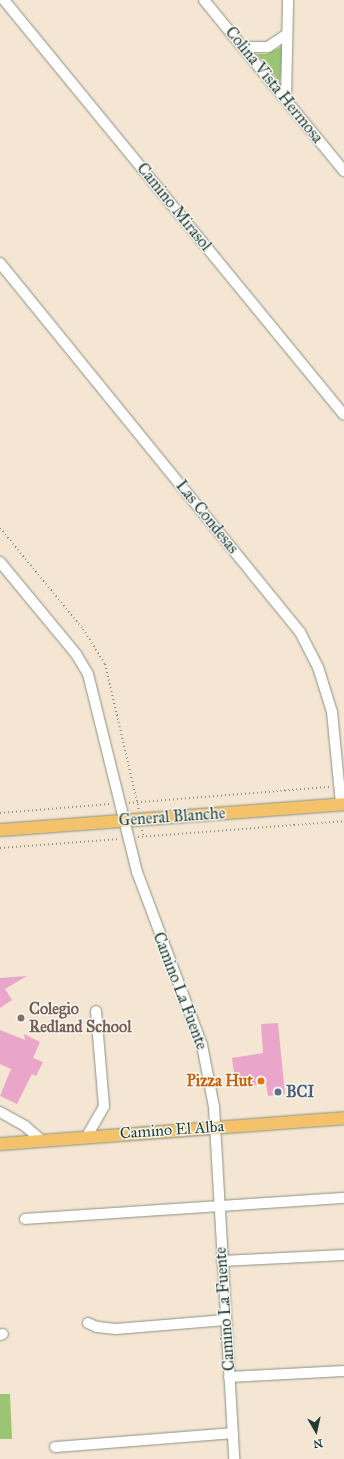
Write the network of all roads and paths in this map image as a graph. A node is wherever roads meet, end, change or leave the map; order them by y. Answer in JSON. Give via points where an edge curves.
{"nodes":[{"id":1,"x":4,"y":0,"type":"edge"},
{"id":2,"x":204,"y":0,"type":"edge"},
{"id":3,"x":288,"y":0,"type":"edge"},
{"id":4,"x":287,"y":34,"type":"junction"},
{"id":5,"x":242,"y":47,"type":"junction"},
{"id":6,"x":286,"y":99,"type":"junction"},
{"id":7,"x":344,"y":171,"type":"edge"},
{"id":8,"x":0,"y":263,"type":"edge"},
{"id":9,"x":344,"y":415,"type":"edge"},
{"id":10,"x":0,"y":562,"type":"edge"},
{"id":11,"x":339,"y":786,"type":"junction"},
{"id":12,"x":119,"y":804,"type":"junction"},
{"id":13,"x":342,"y":804,"type":"edge"},
{"id":14,"x":0,"y":813,"type":"edge"},
{"id":15,"x":123,"y":821,"type":"junction"},
{"id":16,"x":344,"y":821,"type":"edge"},
{"id":17,"x":0,"y":830,"type":"edge"},
{"id":18,"x":127,"y":838,"type":"junction"},
{"id":19,"x":0,"y":848,"type":"edge"},
{"id":20,"x":96,"y":1011,"type":"dead end"},
{"id":21,"x":0,"y":1112,"type":"edge"},
{"id":22,"x":344,"y":1118,"type":"edge"},
{"id":23,"x":215,"y":1127,"type":"junction"},
{"id":24,"x":86,"y":1136,"type":"junction"},
{"id":25,"x":40,"y":1139,"type":"junction"},
{"id":26,"x":0,"y":1144,"type":"edge"},
{"id":27,"x":344,"y":1198,"type":"edge"},
{"id":28,"x":218,"y":1205,"type":"junction"},
{"id":29,"x":25,"y":1219,"type":"dead end"},
{"id":30,"x":344,"y":1255,"type":"edge"},
{"id":31,"x":222,"y":1262,"type":"junction"},
{"id":32,"x":226,"y":1320,"type":"junction"},
{"id":33,"x":88,"y":1323,"type":"dead end"},
{"id":34,"x":344,"y":1371,"type":"edge"},
{"id":35,"x":229,"y":1377,"type":"junction"},
{"id":36,"x":232,"y":1433,"type":"junction"},
{"id":37,"x":55,"y":1447,"type":"dead end"},
{"id":38,"x":234,"y":1459,"type":"edge"}],
"edges":[{"from":1,"to":9,"type":"street","name":"Camino Mirasol"},
{"from":2,"to":5,"type":"street","name":"Colina Vista Hermosa"},
{"from":3,"to":4,"type":"street"},
{"from":4,"to":5,"type":"street","via":[[268,47]]},
{"from":4,"to":6,"type":"street"},
{"from":5,"to":6,"type":"street","name":"Colina Vista Hermosa"},
{"from":6,"to":7,"type":"street","name":"Colina Vista Hermosa"},
{"from":8,"to":11,"type":"street","name":"Las Condesas","via":[[300,632],[318,667],[335,725]]},
{"from":10,"to":12,"type":"street","name":"Camino La Fuente","via":[[76,654],[88,674]]},
{"from":11,"to":12,"type":"path"},
{"from":11,"to":13,"type":"street","name":"Las Condesas"},
{"from":12,"to":14,"type":"path"},
{"from":12,"to":15,"type":"street","name":"Camino La Fuente"},
{"from":13,"to":15,"type":"main road","name":"General Blanche"},
{"from":15,"to":17,"type":"main road","name":"General Blanche"},
{"from":15,"to":18,"type":"street","name":"Camino La Fuente"},
{"from":16,"to":18,"type":"path"},
{"from":18,"to":19,"type":"path"},
{"from":18,"to":23,"type":"street","name":"Camino La Fuente","via":[[147,905],[202,1045],[211,1087]]},
{"from":20,"to":24,"type":"street","via":[[104,1106]]},
{"from":21,"to":25,"type":"street","via":[[25,1126]]},
{"from":22,"to":23,"type":"main road","name":"Camino El Alba"},
{"from":23,"to":24,"type":"main road","name":"Camino El Alba"},
{"from":23,"to":28,"type":"street","name":"Camino La Fuente"},
{"from":24,"to":25,"type":"main road","name":"Camino El Alba"},
{"from":25,"to":26,"type":"main road","name":"Camino El Alba"},
{"from":27,"to":28,"type":"street"},
{"from":28,"to":29,"type":"street"},
{"from":28,"to":31,"type":"street","name":"Camino La Fuente"},
{"from":30,"to":31,"type":"street"},
{"from":31,"to":32,"type":"street","name":"Camino La Fuente"},
{"from":32,"to":33,"type":"street","via":[[116,1329],[97,1327]]},
{"from":32,"to":35,"type":"street","name":"Camino La Fuente"},
{"from":34,"to":35,"type":"street"},
{"from":35,"to":36,"type":"street","name":"Camino La Fuente"},
{"from":36,"to":37,"type":"street"},
{"from":36,"to":38,"type":"street","name":"Camino La Fuente"}]}
